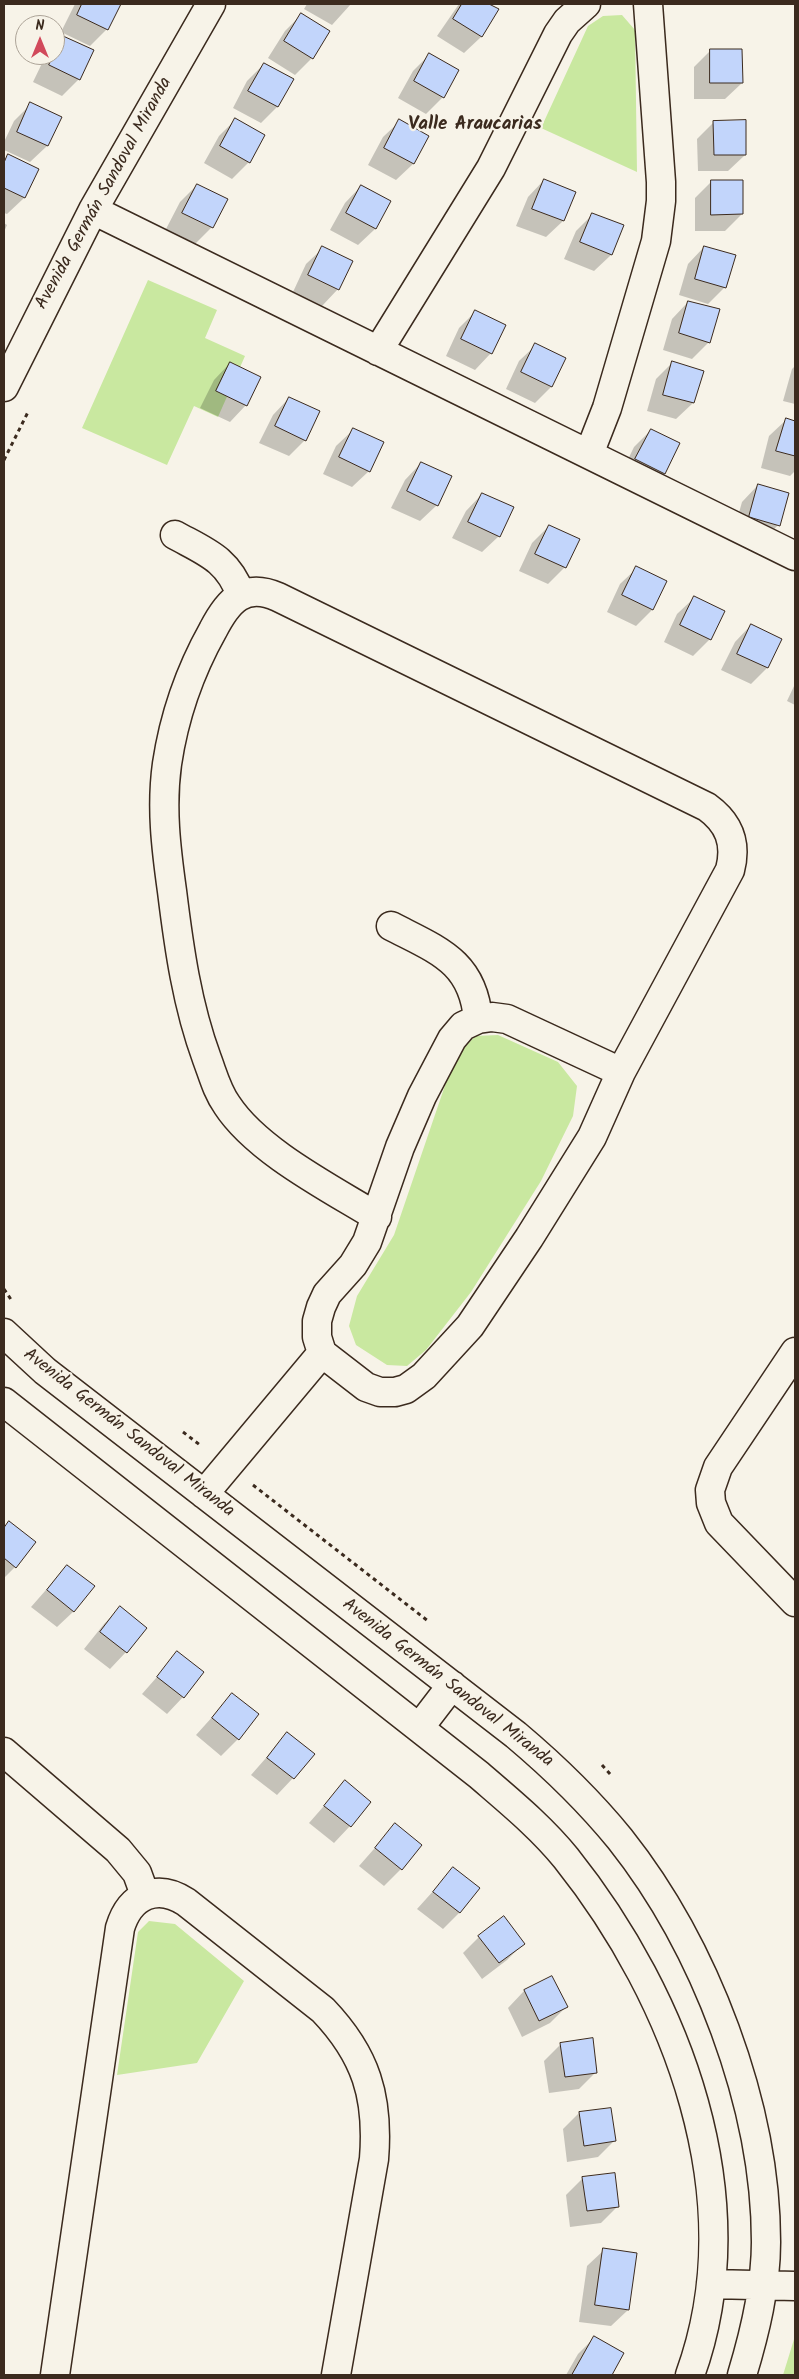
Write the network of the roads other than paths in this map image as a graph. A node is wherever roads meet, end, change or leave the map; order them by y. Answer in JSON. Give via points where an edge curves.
{"nodes":[{"id":1,"x":211,"y":4,"type":"edge"},
{"id":2,"x":586,"y":4,"type":"edge"},
{"id":3,"x":648,"y":4,"type":"edge"},
{"id":4,"x":93,"y":210,"type":"junction"},
{"id":5,"x":378,"y":351,"type":"junction"},
{"id":6,"x":4,"y":387,"type":"edge"},
{"id":7,"x":589,"y":454,"type":"junction"},
{"id":8,"x":175,"y":535,"type":"dead end"},
{"id":9,"x":795,"y":556,"type":"edge"},
{"id":10,"x":240,"y":595,"type":"junction"},
{"id":11,"x":391,"y":926,"type":"dead end"},
{"id":12,"x":478,"y":1019,"type":"junction"},
{"id":13,"x":621,"y":1072,"type":"junction"},
{"id":14,"x":377,"y":1217,"type":"junction"},
{"id":15,"x":4,"y":1333,"type":"edge"},
{"id":16,"x":795,"y":1352,"type":"edge"},
{"id":17,"x":322,"y":1353,"type":"junction"},
{"id":18,"x":4,"y":1402,"type":"edge"},
{"id":19,"x":204,"y":1494,"type":"junction"},
{"id":20,"x":795,"y":1602,"type":"edge"},
{"id":21,"x":452,"y":1685,"type":"junction"},
{"id":22,"x":419,"y":1728,"type":"junction"},
{"id":23,"x":4,"y":1752,"type":"edge"},
{"id":24,"x":145,"y":1895,"type":"junction"},
{"id":25,"x":711,"y":2284,"type":"junction"},
{"id":26,"x":795,"y":2286,"type":"edge"},
{"id":27,"x":762,"y":2287,"type":"junction"},
{"id":28,"x":55,"y":2375,"type":"edge"},
{"id":29,"x":336,"y":2375,"type":"edge"},
{"id":30,"x":690,"y":2375,"type":"edge"},
{"id":31,"x":742,"y":2375,"type":"edge"}],
"edges":[{"from":1,"to":4,"type":"street","name":"Avenida Germán Sandoval Miranda"},
{"from":2,"to":5,"type":"street","via":[[558,34],[491,168]]},
{"from":3,"to":7,"type":"street","via":[[661,182],[659,221],[607,408]]},
{"from":4,"to":5,"type":"street"},
{"from":4,"to":6,"type":"street","name":"Avenida Germán Sandoval Miranda"},
{"from":5,"to":7,"type":"street"},
{"from":7,"to":9,"type":"street"},
{"from":8,"to":10,"type":"street","via":[[223,563]]},
{"from":10,"to":13,"type":"street","via":[[255,591],[278,597],[707,807],[725,823],[734,846],[730,870]]},
{"from":10,"to":14,"type":"street","via":[[219,618],[201,652],[186,687],[167,764],[165,838],[186,988],[218,1090],[236,1119],[273,1151]]},
{"from":11,"to":12,"type":"street","via":[[448,956],[460,968],[470,983]]},
{"from":12,"to":13,"type":"street","via":[[507,1019]]},
{"from":12,"to":14,"type":"street","via":[[464,1026],[452,1039],[422,1096],[400,1147]]},
{"from":13,"to":17,"type":"street","via":[[592,1137],[529,1238],[470,1326],[424,1376],[406,1389],[380,1392],[366,1387]]},
{"from":14,"to":17,"type":"street","via":[[358,1257],[327,1294],[321,1307],[317,1337]]},
{"from":15,"to":19,"type":"street","name":"Avenida Germán Sandoval Miranda","via":[[45,1371]]},
{"from":16,"to":20,"type":"street","via":[[718,1467],[710,1490],[719,1523]]},
{"from":17,"to":19,"type":"street"},
{"from":18,"to":22,"type":"street"},
{"from":19,"to":21,"type":"street","name":"Avenida Germán Sandoval Miranda"},
{"from":21,"to":22,"type":"street"},
{"from":21,"to":27,"type":"street","name":"Avenida Germán Sandoval Miranda","via":[[524,1741],[589,1802],[621,1840],[676,1923],[718,2011],[734,2056],[757,2149],[765,2200],[766,2244]]},
{"from":22,"to":25,"type":"street","via":[[524,1814],[564,1856],[614,1924],[635,1961],[677,2052],[698,2122],[711,2202],[714,2244]]},
{"from":23,"to":24,"type":"street","via":[[118,1850],[136,1873]]},
{"from":24,"to":28,"type":"street","via":[[128,1908],[120,1928]]},
{"from":24,"to":29,"type":"street","via":[[166,1893],[177,1896],[315,2004],[340,2028],[365,2071],[374,2099],[377,2129]]},
{"from":25,"to":27,"type":"street"},
{"from":25,"to":30,"type":"street"},
{"from":26,"to":27,"type":"street"},
{"from":27,"to":31,"type":"street","name":"Avenida Germán Sandoval Miranda","via":[[753,2338]]}]}
